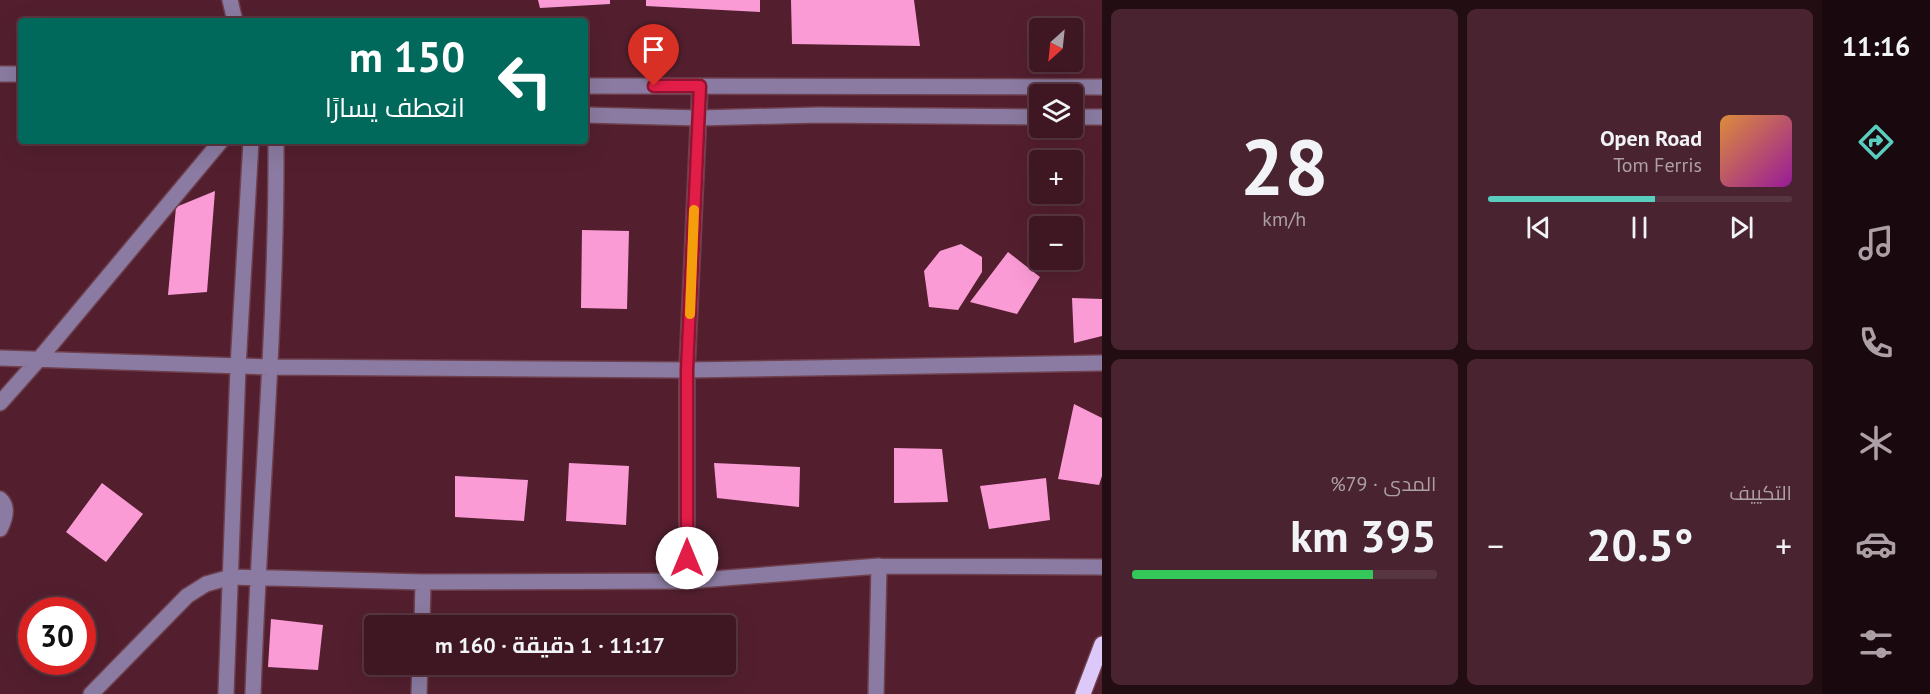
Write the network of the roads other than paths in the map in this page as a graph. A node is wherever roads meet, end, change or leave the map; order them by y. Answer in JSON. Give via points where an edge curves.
{"nodes":[{"id":1,"x":230,"y":0,"type":"edge"},
{"id":2,"x":235,"y":18,"type":"edge"},
{"id":3,"x":0,"y":74,"type":"edge"},
{"id":4,"x":18,"y":74,"type":"edge"},
{"id":5,"x":588,"y":86,"type":"edge"},
{"id":6,"x":700,"y":86,"type":"junction"},
{"id":7,"x":1102,"y":87,"type":"edge"},
{"id":8,"x":588,"y":115,"type":"edge"},
{"id":9,"x":1029,"y":117,"type":"edge"},
{"id":10,"x":1083,"y":117,"type":"edge"},
{"id":11,"x":1102,"y":117,"type":"edge"},
{"id":12,"x":699,"y":118,"type":"junction"},
{"id":13,"x":218,"y":144,"type":"edge"},
{"id":14,"x":251,"y":144,"type":"edge"},
{"id":15,"x":276,"y":144,"type":"edge"},
{"id":16,"x":0,"y":358,"type":"edge"},
{"id":17,"x":40,"y":358,"type":"junction"},
{"id":18,"x":1102,"y":363,"type":"edge"},
{"id":19,"x":238,"y":366,"type":"junction"},
{"id":20,"x":269,"y":367,"type":"junction"},
{"id":21,"x":687,"y":370,"type":"junction"},
{"id":22,"x":0,"y":403,"type":"edge"},
{"id":23,"x":0,"y":499,"type":"edge"},
{"id":24,"x":0,"y":529,"type":"edge"},
{"id":25,"x":879,"y":566,"type":"junction"},
{"id":26,"x":1102,"y":567,"type":"edge"},
{"id":27,"x":231,"y":577,"type":"junction"},
{"id":28,"x":257,"y":578,"type":"junction"},
{"id":29,"x":687,"y":581,"type":"junction"},
{"id":30,"x":423,"y":582,"type":"junction"},
{"id":31,"x":422,"y":615,"type":"edge"},
{"id":32,"x":1102,"y":644,"type":"edge"},
{"id":33,"x":420,"y":675,"type":"edge"},
{"id":34,"x":92,"y":694,"type":"edge"},
{"id":35,"x":226,"y":694,"type":"edge"},
{"id":36,"x":254,"y":694,"type":"edge"},
{"id":37,"x":419,"y":694,"type":"edge"},
{"id":38,"x":876,"y":694,"type":"edge"},
{"id":39,"x":1083,"y":694,"type":"edge"}],
"edges":[{"from":1,"to":2,"type":"street"},
{"from":3,"to":4,"type":"street"},
{"from":5,"to":6,"type":"street"},
{"from":6,"to":7,"type":"street"},
{"from":6,"to":12,"type":"street"},
{"from":8,"to":12,"type":"street"},
{"from":9,"to":12,"type":"street"},
{"from":10,"to":11,"type":"street"},
{"from":12,"to":21,"type":"street"},
{"from":13,"to":17,"type":"street"},
{"from":14,"to":19,"type":"street"},
{"from":15,"to":20,"type":"street"},
{"from":16,"to":17,"type":"street"},
{"from":17,"to":19,"type":"street"},
{"from":17,"to":22,"type":"street"},
{"from":18,"to":21,"type":"street"},
{"from":19,"to":20,"type":"street"},
{"from":19,"to":27,"type":"street"},
{"from":20,"to":21,"type":"street"},
{"from":20,"to":28,"type":"street"},
{"from":21,"to":29,"type":"street"},
{"from":23,"to":24,"type":"street","via":[[6,518]]},
{"from":25,"to":26,"type":"street"},
{"from":25,"to":29,"type":"street"},
{"from":25,"to":38,"type":"street"},
{"from":27,"to":28,"type":"street"},
{"from":27,"to":34,"type":"street","via":[[206,584],[187,596]]},
{"from":27,"to":35,"type":"street"},
{"from":28,"to":30,"type":"street"},
{"from":28,"to":36,"type":"street"},
{"from":29,"to":30,"type":"street"},
{"from":30,"to":31,"type":"street"},
{"from":32,"to":39,"type":"main road"},
{"from":33,"to":37,"type":"street"}]}
